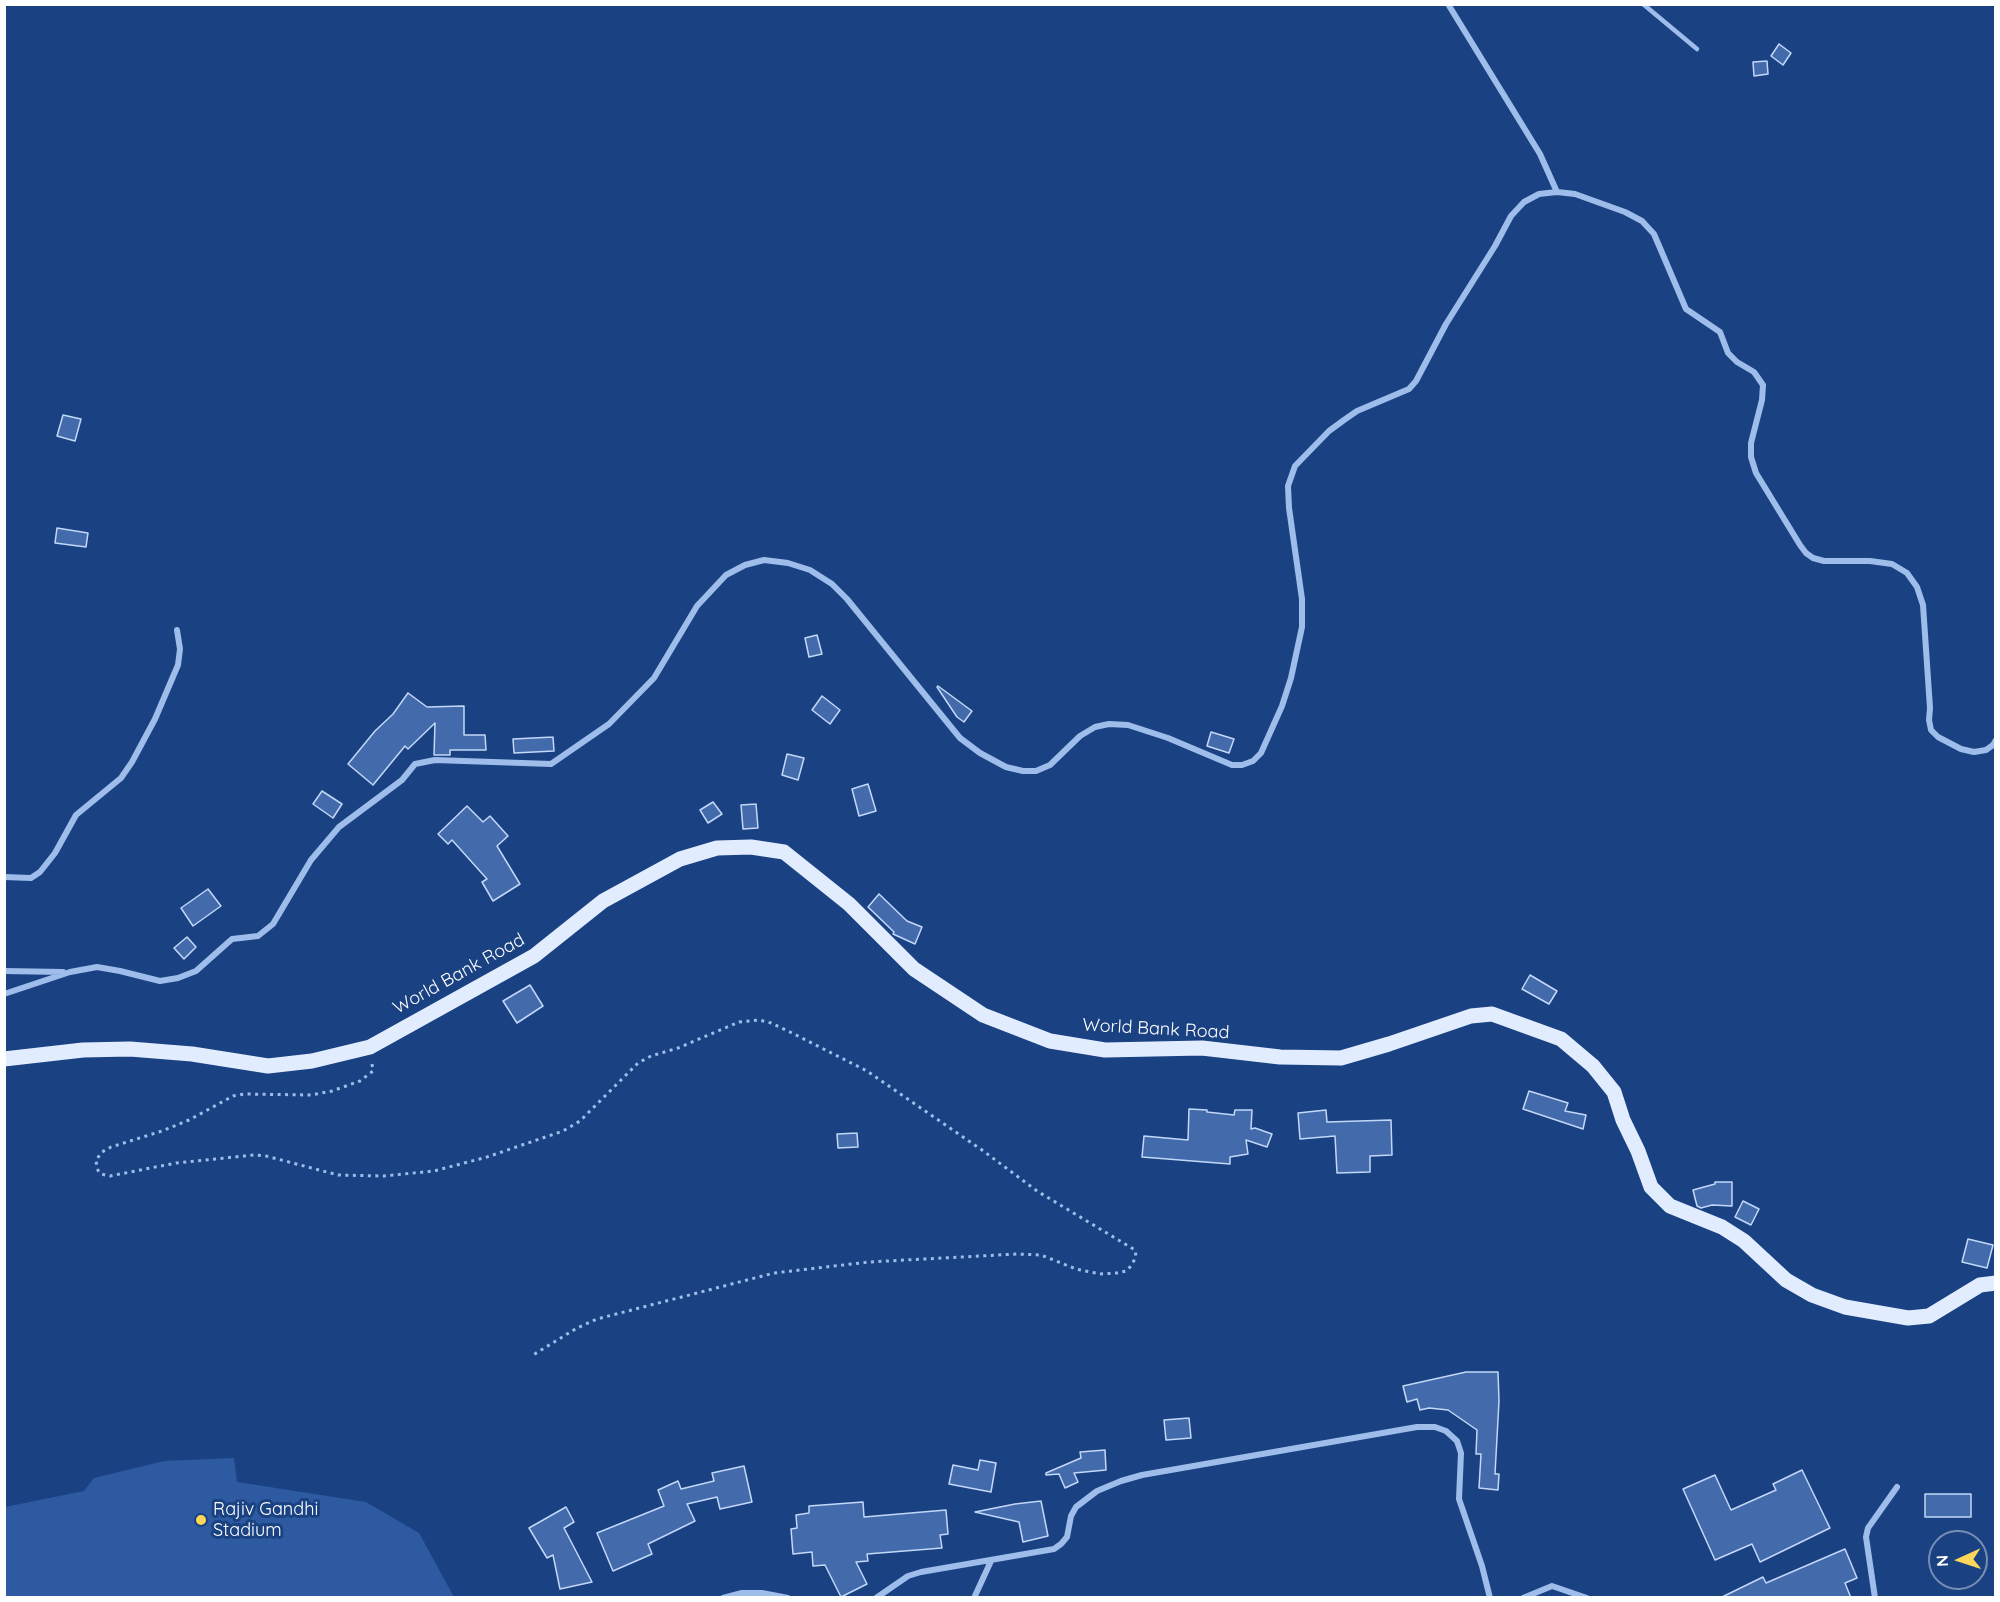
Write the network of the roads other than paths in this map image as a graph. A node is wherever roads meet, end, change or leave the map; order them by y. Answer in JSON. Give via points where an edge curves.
{"nodes":[{"id":1,"x":1448,"y":4,"type":"edge"},
{"id":2,"x":1643,"y":4,"type":"edge"},
{"id":3,"x":1697,"y":49,"type":"dead end"},
{"id":4,"x":1557,"y":192,"type":"junction"},
{"id":5,"x":177,"y":630,"type":"dead end"},
{"id":6,"x":1995,"y":740,"type":"edge"},
{"id":7,"x":4,"y":877,"type":"edge"},
{"id":8,"x":4,"y":971,"type":"edge"},
{"id":9,"x":69,"y":972,"type":"junction"},
{"id":10,"x":4,"y":994,"type":"edge"},
{"id":11,"x":4,"y":1059,"type":"edge"},
{"id":12,"x":1995,"y":1283,"type":"edge"},
{"id":13,"x":1897,"y":1487,"type":"dead end"},
{"id":14,"x":991,"y":1561,"type":"junction"},
{"id":15,"x":723,"y":1598,"type":"edge"},
{"id":16,"x":788,"y":1598,"type":"edge"},
{"id":17,"x":876,"y":1598,"type":"edge"},
{"id":18,"x":974,"y":1598,"type":"edge"},
{"id":19,"x":1490,"y":1598,"type":"edge"},
{"id":20,"x":1523,"y":1598,"type":"edge"},
{"id":21,"x":1587,"y":1598,"type":"edge"},
{"id":22,"x":1875,"y":1598,"type":"edge"}],
"edges":[{"from":1,"to":4,"type":"street","via":[[1540,154]]},
{"from":2,"to":3,"type":"lane"},
{"from":4,"to":6,"type":"street","via":[[1575,194],[1625,212],[1642,221],[1654,234],[1686,309],[1720,332],[1728,353],[1754,372],[1763,385],[1751,456],[1756,473],[1800,545],[1813,558],[1824,561],[1892,564],[1907,573],[1923,605],[1931,730],[1961,749],[1974,752],[1986,750]]},
{"from":4,"to":9,"type":"street","via":[[1539,194],[1524,202],[1512,216],[1409,389],[1357,411],[1329,431],[1296,466],[1288,486],[1302,627],[1282,706],[1262,753],[1253,761],[1232,765],[1168,738],[1128,725],[1109,724],[1080,736],[1050,765],[1036,771],[1006,767],[960,738],[832,584],[810,570],[764,560],[726,575],[697,606],[654,678],[609,724],[551,764],[435,760],[415,764],[402,780],[339,827],[311,860],[273,924],[258,936],[232,939],[196,971],[178,978],[160,981],[97,967]]},
{"from":5,"to":7,"type":"street","via":[[178,665],[121,778],[76,815],[40,872],[31,878]]},
{"from":8,"to":9,"type":"street"},
{"from":9,"to":10,"type":"street"},
{"from":11,"to":12,"type":"main road","name":"World Bank Road","via":[[130,1049],[268,1066],[312,1061],[370,1047],[534,956],[603,901],[680,859],[717,848],[751,847],[784,852],[849,904],[914,969],[983,1014],[1050,1041],[1105,1050],[1202,1048],[1280,1058],[1341,1058],[1471,1016],[1492,1014],[1561,1039],[1593,1066],[1614,1092],[1651,1187],[1670,1206],[1722,1227],[1744,1241],[1786,1280],[1812,1295],[1845,1307],[1908,1318],[1929,1316],[1980,1285]]},
{"from":13,"to":22,"type":"street","via":[[1868,1528],[1866,1537]]},
{"from":14,"to":17,"type":"street","via":[[908,1576]]},
{"from":14,"to":18,"type":"street"},
{"from":14,"to":19,"type":"street","via":[[1054,1549],[1066,1537],[1076,1507],[1097,1491],[1121,1481],[1417,1427],[1435,1427],[1446,1431],[1459,1447],[1459,1499]]},
{"from":15,"to":16,"type":"street","via":[[762,1593]]},
{"from":20,"to":21,"type":"street","via":[[1552,1586]]}]}
